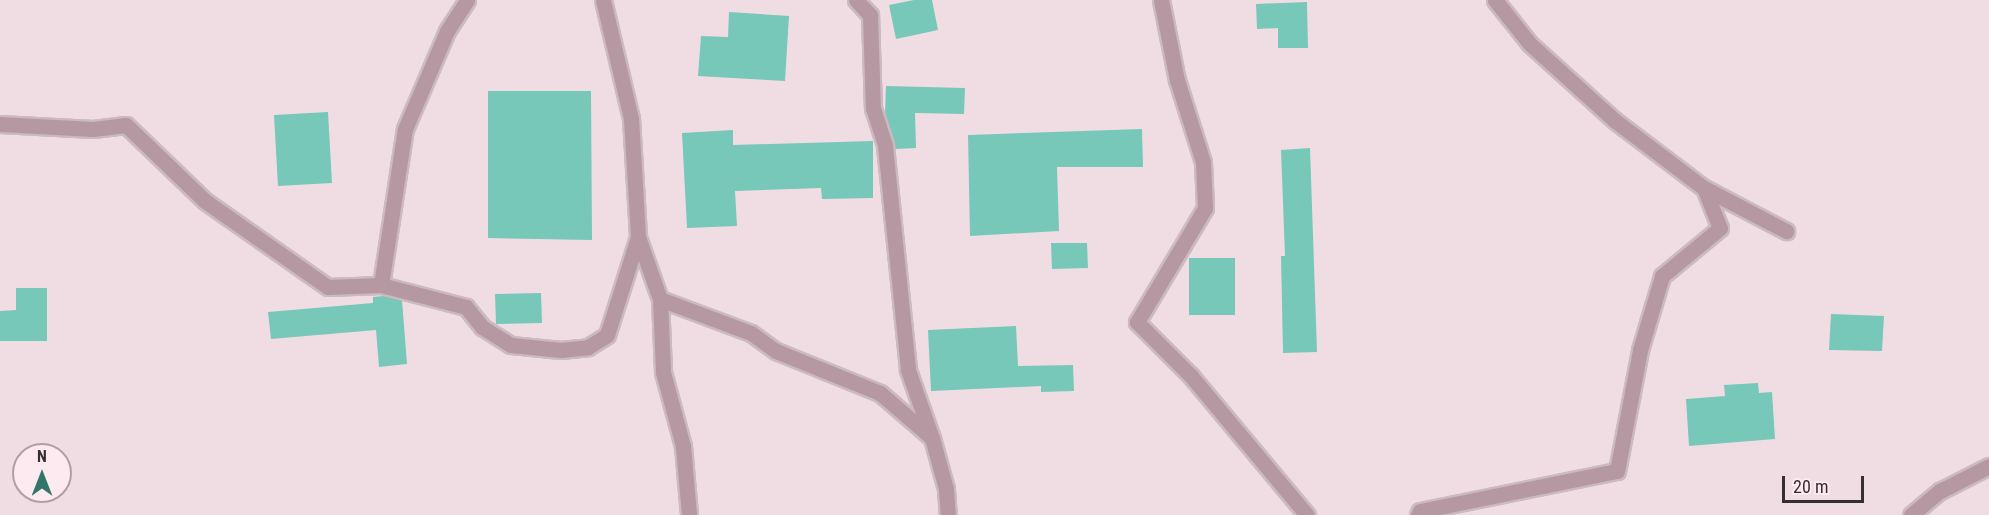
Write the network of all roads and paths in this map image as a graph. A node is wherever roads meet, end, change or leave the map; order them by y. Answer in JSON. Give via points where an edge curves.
{"nodes":[{"id":1,"x":467,"y":0,"type":"edge"},
{"id":2,"x":603,"y":0,"type":"edge"},
{"id":3,"x":856,"y":0,"type":"edge"},
{"id":4,"x":1161,"y":0,"type":"edge"},
{"id":5,"x":1495,"y":0,"type":"edge"},
{"id":6,"x":0,"y":124,"type":"edge"},
{"id":7,"x":1704,"y":188,"type":"junction"},
{"id":8,"x":1786,"y":231,"type":"dead end"},
{"id":9,"x":638,"y":237,"type":"junction"},
{"id":10,"x":381,"y":285,"type":"junction"},
{"id":11,"x":660,"y":298,"type":"junction"},
{"id":12,"x":932,"y":438,"type":"junction"},
{"id":13,"x":1989,"y":466,"type":"edge"},
{"id":14,"x":689,"y":515,"type":"edge"},
{"id":15,"x":948,"y":515,"type":"edge"},
{"id":16,"x":1307,"y":515,"type":"edge"},
{"id":17,"x":1418,"y":515,"type":"edge"},
{"id":18,"x":1911,"y":515,"type":"edge"}],
"edges":[{"from":1,"to":10,"type":"street","via":[[447,31],[405,129]]},
{"from":2,"to":9,"type":"street","via":[[630,118]]},
{"from":3,"to":12,"type":"street","via":[[870,15],[873,108],[885,146],[908,370]]},
{"from":4,"to":16,"type":"street","via":[[1177,80],[1203,162],[1205,208],[1137,322],[1191,376]]},
{"from":5,"to":7,"type":"street","via":[[1530,44],[1614,120]]},
{"from":6,"to":10,"type":"street","via":[[93,129],[126,125],[205,201],[328,287]]},
{"from":7,"to":8,"type":"street"},
{"from":7,"to":17,"type":"street","via":[[1720,228],[1662,276],[1640,350],[1617,471],[1420,511]]},
{"from":9,"to":10,"type":"street","via":[[607,335],[588,347],[561,351],[511,345],[482,327],[466,307]]},
{"from":9,"to":11,"type":"street"},
{"from":11,"to":12,"type":"street","via":[[751,333],[776,351],[880,393]]},
{"from":11,"to":14,"type":"street","via":[[663,372],[683,446]]},
{"from":12,"to":15,"type":"street","via":[[946,489]]},
{"from":13,"to":18,"type":"street","via":[[1940,491]]}]}
